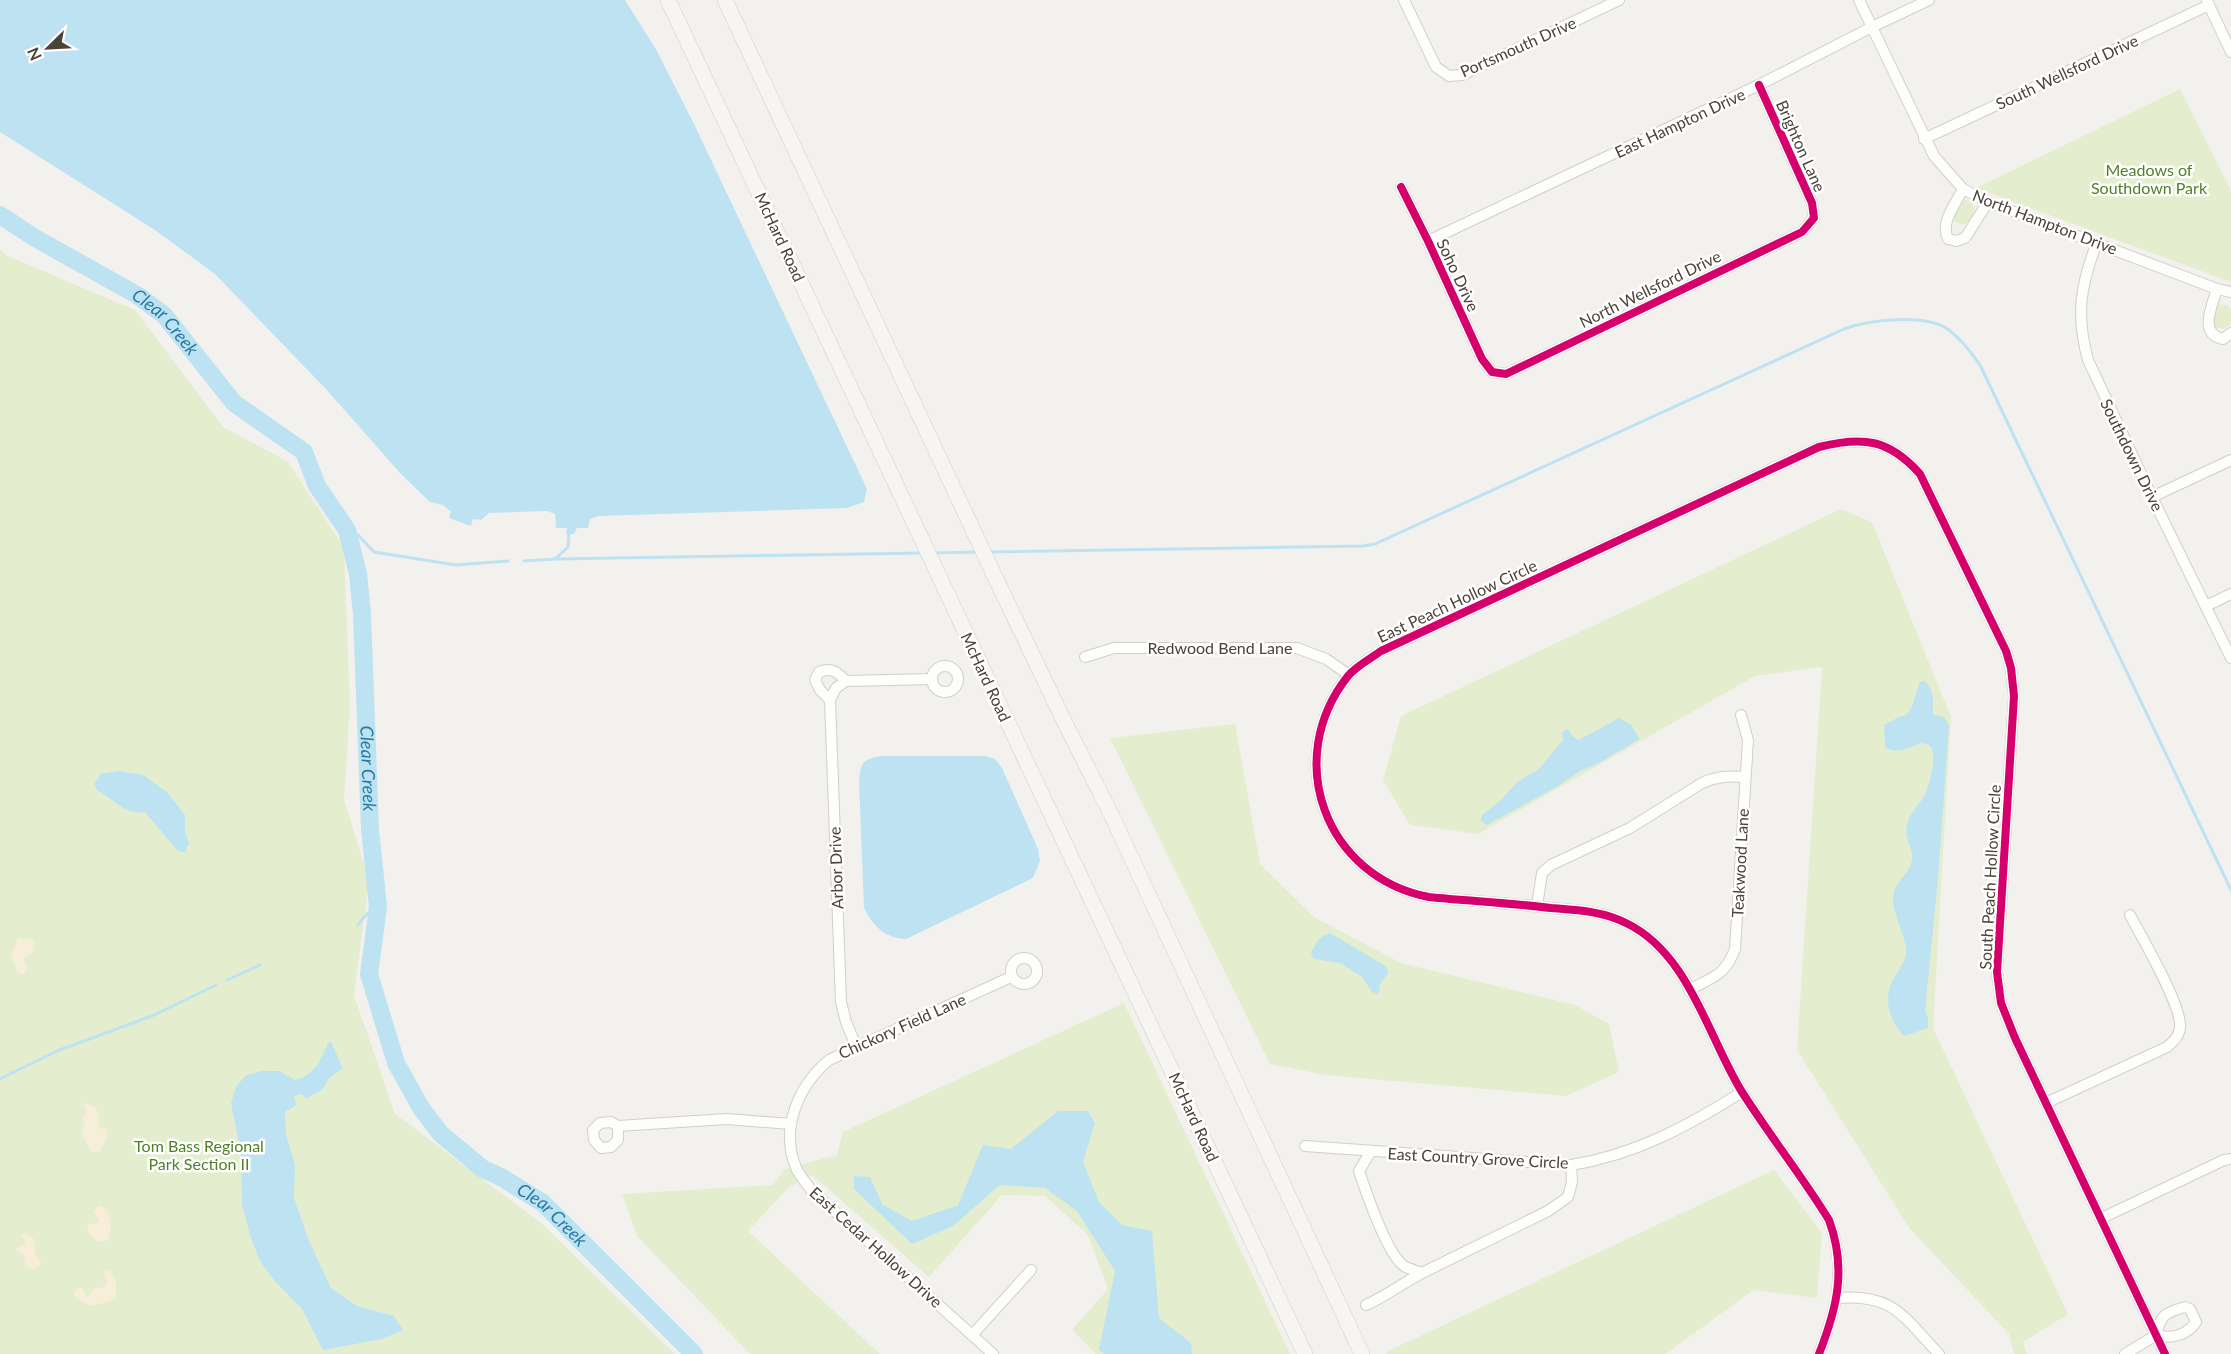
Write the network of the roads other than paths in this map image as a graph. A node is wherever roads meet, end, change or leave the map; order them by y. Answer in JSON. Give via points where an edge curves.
{"nodes":[{"id":1,"x":668,"y":0,"type":"edge"},
{"id":2,"x":725,"y":0,"type":"edge"},
{"id":3,"x":1404,"y":0,"type":"edge"},
{"id":4,"x":1619,"y":0,"type":"edge"},
{"id":5,"x":1859,"y":0,"type":"edge"},
{"id":6,"x":1929,"y":0,"type":"edge"},
{"id":7,"x":2208,"y":2,"type":"edge"},
{"id":8,"x":1872,"y":27,"type":"junction"},
{"id":9,"x":2231,"y":52,"type":"edge"},
{"id":10,"x":1760,"y":86,"type":"junction"},
{"id":11,"x":1924,"y":139,"type":"junction"},
{"id":12,"x":1401,"y":188,"type":"dead end"},
{"id":13,"x":1963,"y":189,"type":"junction"},
{"id":14,"x":1988,"y":202,"type":"junction"},
{"id":15,"x":1814,"y":218,"type":"joint"},
{"id":16,"x":1428,"y":241,"type":"junction"},
{"id":17,"x":2097,"y":243,"type":"junction"},
{"id":18,"x":2217,"y":289,"type":"junction"},
{"id":19,"x":2231,"y":292,"type":"edge"},
{"id":20,"x":2231,"y":333,"type":"edge"},
{"id":21,"x":1492,"y":372,"type":"joint"},
{"id":22,"x":1878,"y":443,"type":"joint"},
{"id":23,"x":2231,"y":460,"type":"edge"},
{"id":24,"x":2152,"y":497,"type":"junction"},
{"id":25,"x":2231,"y":594,"type":"edge"},
{"id":26,"x":2206,"y":606,"type":"junction"},
{"id":27,"x":1085,"y":657,"type":"dead end"},
{"id":28,"x":2231,"y":658,"type":"edge"},
{"id":29,"x":1349,"y":675,"type":"junction"},
{"id":30,"x":932,"y":679,"type":"dead end"},
{"id":31,"x":846,"y":681,"type":"junction"},
{"id":32,"x":830,"y":700,"type":"junction"},
{"id":33,"x":1740,"y":715,"type":"dead end"},
{"id":34,"x":1745,"y":777,"type":"junction"},
{"id":35,"x":1537,"y":906,"type":"junction"},
{"id":36,"x":2130,"y":915,"type":"dead end"},
{"id":37,"x":1011,"y":977,"type":"dead end"},
{"id":38,"x":1689,"y":990,"type":"junction"},
{"id":39,"x":856,"y":1046,"type":"junction"},
{"id":40,"x":1742,"y":1092,"type":"junction"},
{"id":41,"x":2046,"y":1103,"type":"junction"},
{"id":42,"x":791,"y":1124,"type":"junction"},
{"id":43,"x":618,"y":1126,"type":"dead end"},
{"id":44,"x":1305,"y":1146,"type":"dead end"},
{"id":45,"x":1371,"y":1151,"type":"junction"},
{"id":46,"x":2231,"y":1159,"type":"edge"},
{"id":47,"x":1571,"y":1165,"type":"junction"},
{"id":48,"x":2102,"y":1218,"type":"junction"},
{"id":49,"x":1031,"y":1269,"type":"dead end"},
{"id":50,"x":1422,"y":1273,"type":"junction"},
{"id":51,"x":1837,"y":1298,"type":"junction"},
{"id":52,"x":1366,"y":1305,"type":"dead end"},
{"id":53,"x":973,"y":1334,"type":"junction"},
{"id":54,"x":2156,"y":1335,"type":"junction"},
{"id":55,"x":993,"y":1354,"type":"edge"},
{"id":56,"x":1305,"y":1354,"type":"edge"},
{"id":57,"x":1362,"y":1354,"type":"edge"},
{"id":58,"x":1819,"y":1354,"type":"edge"},
{"id":59,"x":1939,"y":1354,"type":"edge"},
{"id":60,"x":2125,"y":1354,"type":"edge"},
{"id":61,"x":2165,"y":1354,"type":"edge"}],
"edges":[{"from":1,"to":56,"type":"main road","name":"McHard Road"},
{"from":2,"to":57,"type":"main road"},
{"from":3,"to":4,"type":"street","name":"Portsmouth Drive","via":[[1436,67],[1449,75],[1462,75]]},
{"from":5,"to":8,"type":"street","name":"North Hampton Drive"},
{"from":6,"to":8,"type":"street","name":"East Hampton Drive"},
{"from":7,"to":9,"type":"street"},
{"from":7,"to":11,"type":"street","name":"South Wellsford Drive"},
{"from":8,"to":10,"type":"street","name":"East Hampton Drive"},
{"from":8,"to":11,"type":"street","name":"North Hampton Drive"},
{"from":10,"to":15,"type":"street","name":"Brighton Lane","via":[[1812,203]]},
{"from":10,"to":16,"type":"street","name":"East Hampton Drive"},
{"from":11,"to":13,"type":"street","name":"North Hampton Drive","via":[[1943,169]]},
{"from":12,"to":16,"type":"street","name":"Soho Drive"},
{"from":13,"to":14,"type":"street","name":"North Hampton Drive"},
{"from":13,"to":14,"type":"street","via":[[1945,224],[1948,238],[1965,238]]},
{"from":14,"to":17,"type":"street","name":"North Hampton Drive"},
{"from":15,"to":21,"type":"street","name":"North Wellsford Drive","via":[[1802,232],[1506,374]]},
{"from":16,"to":21,"type":"street","name":"Soho Drive","via":[[1482,359]]},
{"from":17,"to":18,"type":"street","name":"North Hampton Drive"},
{"from":17,"to":24,"type":"street","name":"Southdown Drive","via":[[2082,292],[2083,341],[2095,378]]},
{"from":18,"to":19,"type":"street","name":"North Hampton Drive"},
{"from":18,"to":20,"type":"street","via":[[2208,321],[2210,332],[2223,339]]},
{"from":22,"to":29,"type":"street","name":"East Peach Hollow Circle","via":[[1844,441],[1819,447],[1395,644]]},
{"from":22,"to":41,"type":"street","name":"South Peach Hollow Circle","via":[[1908,461],[1928,486],[2011,668],[2014,715],[1997,972],[2007,1022]]},
{"from":23,"to":24,"type":"street"},
{"from":24,"to":26,"type":"street","name":"Southdown Drive"},
{"from":25,"to":26,"type":"street"},
{"from":26,"to":28,"type":"street","name":"Southdown Drive"},
{"from":27,"to":29,"type":"street","name":"Redwood Bend Lane","via":[[1114,648],[1297,648],[1326,659]]},
{"from":29,"to":35,"type":"street","name":"East Peach Hollow Circle","via":[[1326,716],[1316,761],[1321,801],[1346,849],[1369,872],[1414,894]]},
{"from":30,"to":31,"type":"street"},
{"from":31,"to":32,"type":"street","name":"Arbor Drive","via":[[836,688]]},
{"from":31,"to":32,"type":"street","via":[[836,670],[819,672],[815,680]]},
{"from":32,"to":39,"type":"street","name":"Arbor Drive","via":[[841,1002]]},
{"from":33,"to":34,"type":"street","name":"Teakwood Lane","via":[[1748,740]]},
{"from":34,"to":35,"type":"street","via":[[1707,780],[1630,828],[1551,865],[1542,873]]},
{"from":34,"to":38,"type":"street","name":"Teakwood Lane","via":[[1735,949],[1729,965],[1718,975]]},
{"from":35,"to":38,"type":"street","name":"East Peach Hollow Circle","via":[[1601,914],[1626,922],[1658,945]]},
{"from":36,"to":41,"type":"street","via":[[2178,1010],[2180,1029],[2167,1047]]},
{"from":37,"to":39,"type":"street","name":"Chickory Field Lane"},
{"from":38,"to":40,"type":"street","name":"East Peach Hollow Circle"},
{"from":39,"to":42,"type":"street","name":"Chickory Field Lane","via":[[816,1070],[800,1094]]},
{"from":40,"to":47,"type":"street","name":"East Country Grove Circle","via":[[1653,1142],[1611,1157]]},
{"from":40,"to":51,"type":"street","name":"East Peach Hollow Circle","via":[[1829,1220],[1840,1267]]},
{"from":41,"to":48,"type":"street","name":"South Peach Hollow Circle"},
{"from":42,"to":43,"type":"street","via":[[727,1119]]},
{"from":42,"to":53,"type":"street","name":"East Cedar Hollow Drive","via":[[790,1146],[797,1170],[811,1190]]},
{"from":44,"to":45,"type":"street","name":"East Country Grove Circle"},
{"from":45,"to":47,"type":"street","name":"East Country Grove Circle"},
{"from":45,"to":50,"type":"street","via":[[1359,1171],[1374,1216],[1403,1265]]},
{"from":46,"to":48,"type":"street"},
{"from":47,"to":50,"type":"street","via":[[1569,1197]]},
{"from":48,"to":54,"type":"street","name":"South Peach Hollow Circle"},
{"from":49,"to":53,"type":"street"},
{"from":50,"to":52,"type":"street"},
{"from":51,"to":58,"type":"street","name":"East Peach Hollow Circle"},
{"from":51,"to":59,"type":"street","via":[[1881,1300]]},
{"from":53,"to":55,"type":"street","name":"East Cedar Hollow Drive"},
{"from":54,"to":60,"type":"street"},
{"from":54,"to":61,"type":"street","name":"South Peach Hollow Circle"}]}
